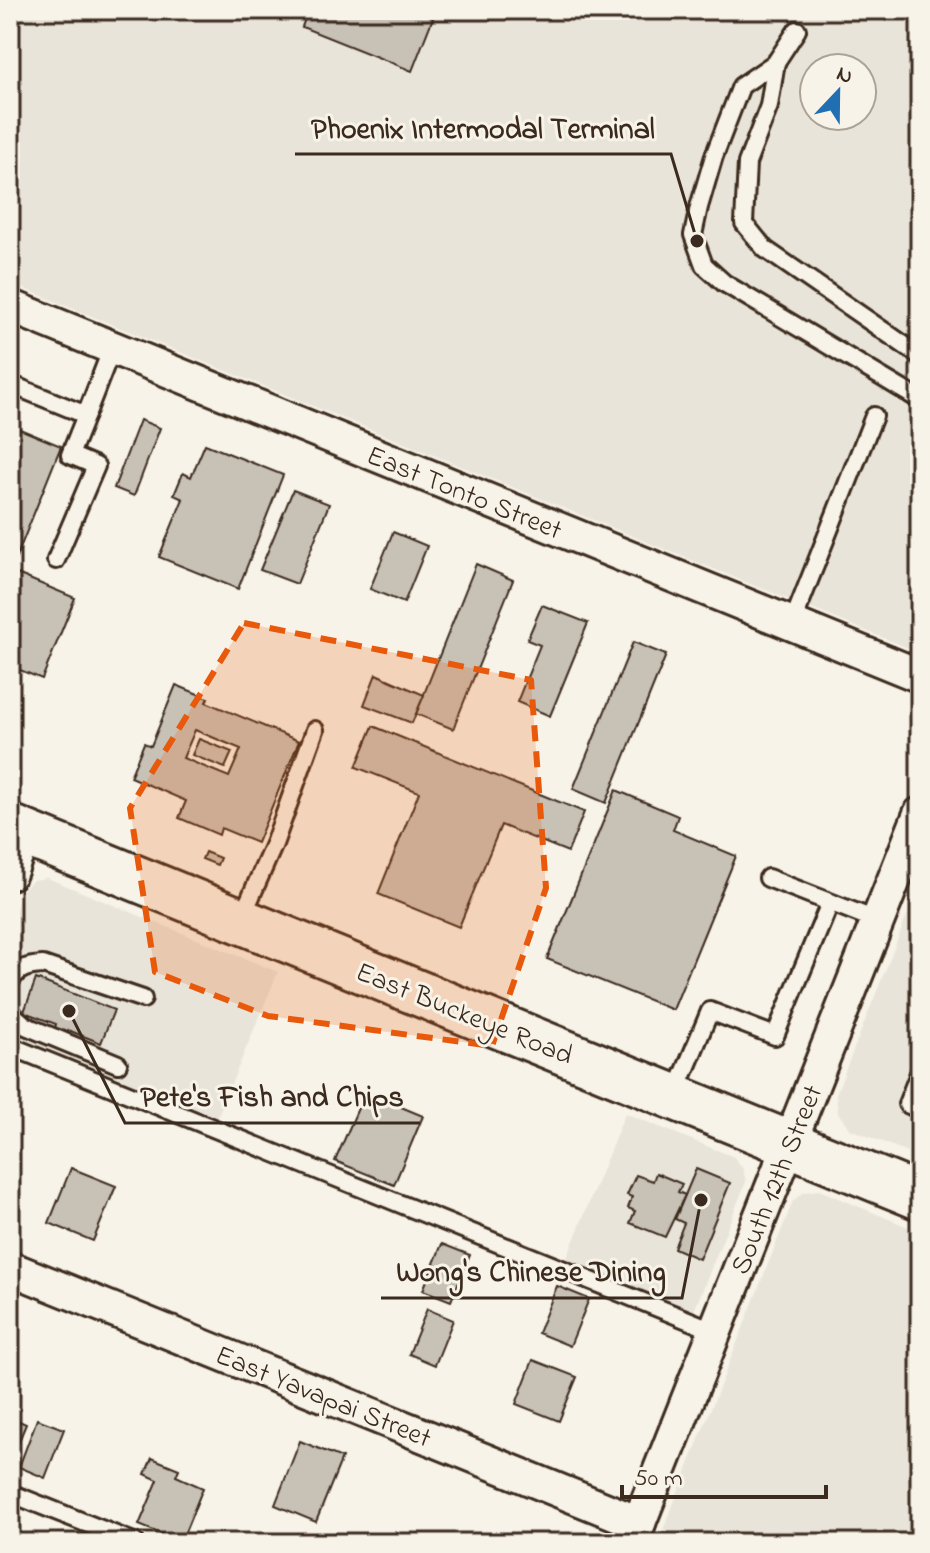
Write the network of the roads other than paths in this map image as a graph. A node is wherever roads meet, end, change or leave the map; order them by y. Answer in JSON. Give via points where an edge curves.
{"nodes":[{"id":1,"x":797,"y":30,"type":"dead end"},
{"id":2,"x":776,"y":62,"type":"junction"},
{"id":3,"x":10,"y":306,"type":"edge"},
{"id":4,"x":112,"y":348,"type":"junction"},
{"id":5,"x":920,"y":356,"type":"edge"},
{"id":6,"x":10,"y":384,"type":"edge"},
{"id":7,"x":920,"y":400,"type":"edge"},
{"id":8,"x":86,"y":415,"type":"junction"},
{"id":9,"x":874,"y":416,"type":"dead end"},
{"id":10,"x":56,"y":560,"type":"dead end"},
{"id":11,"x":792,"y":624,"type":"junction"},
{"id":12,"x":920,"y":676,"type":"edge"},
{"id":13,"x":315,"y":730,"type":"dead end"},
{"id":14,"x":920,"y":814,"type":"edge"},
{"id":15,"x":15,"y":844,"type":"edge"},
{"id":16,"x":768,"y":878,"type":"dead end"},
{"id":17,"x":830,"y":903,"type":"junction"},
{"id":18,"x":240,"y":921,"type":"junction"},
{"id":19,"x":878,"y":921,"type":"junction"},
{"id":20,"x":10,"y":982,"type":"edge"},
{"id":21,"x":143,"y":999,"type":"dead end"},
{"id":22,"x":10,"y":1012,"type":"edge"},
{"id":23,"x":10,"y":1046,"type":"edge"},
{"id":24,"x":118,"y":1064,"type":"dead end"},
{"id":25,"x":920,"y":1071,"type":"edge"},
{"id":26,"x":674,"y":1097,"type":"junction"},
{"id":27,"x":920,"y":1110,"type":"edge"},
{"id":28,"x":789,"y":1143,"type":"junction"},
{"id":29,"x":919,"y":1194,"type":"edge"},
{"id":30,"x":10,"y":1268,"type":"edge"},
{"id":31,"x":715,"y":1331,"type":"junction"},
{"id":32,"x":10,"y":1493,"type":"edge"},
{"id":33,"x":635,"y":1533,"type":"edge"},
{"id":34,"x":136,"y":1543,"type":"edge"}],
"edges":[{"from":1,"to":2,"type":"lane"},
{"from":2,"to":5,"type":"lane","via":[[769,106],[747,163],[744,223],[765,249]]},
{"from":2,"to":7,"type":"lane","via":[[741,86],[714,156],[693,235],[704,265],[724,283]]},
{"from":3,"to":4,"type":"street","name":"East Tonto Street"},
{"from":4,"to":8,"type":"lane"},
{"from":4,"to":11,"type":"street","name":"East Tonto Street"},
{"from":6,"to":8,"type":"lane"},
{"from":8,"to":10,"type":"lane","via":[[70,455],[96,466]]},
{"from":9,"to":11,"type":"lane"},
{"from":11,"to":12,"type":"street","name":"East Tonto Street"},
{"from":13,"to":18,"type":"lane"},
{"from":14,"to":19,"type":"street","name":"South 12th Street"},
{"from":15,"to":18,"type":"main road","name":"East Buckeye Road"},
{"from":16,"to":17,"type":"lane"},
{"from":17,"to":19,"type":"lane"},
{"from":17,"to":26,"type":"lane","via":[[775,1036],[710,1011]]},
{"from":18,"to":26,"type":"main road","name":"East Buckeye Road"},
{"from":19,"to":28,"type":"street","name":"South 12th Street"},
{"from":20,"to":21,"type":"lane","via":[[16,971],[43,965]]},
{"from":22,"to":24,"type":"lane","via":[[26,1026]]},
{"from":23,"to":31,"type":"lane"},
{"from":25,"to":27,"type":"lane","via":[[907,1104]]},
{"from":26,"to":28,"type":"main road","name":"East Buckeye Road"},
{"from":28,"to":29,"type":"main road","name":"East Buckeye Road"},
{"from":28,"to":31,"type":"street","name":"South 12th Street"},
{"from":30,"to":33,"type":"street","name":"East Yavapai Street"},
{"from":31,"to":33,"type":"street","name":"South 12th Street"},
{"from":32,"to":34,"type":"lane"}]}
